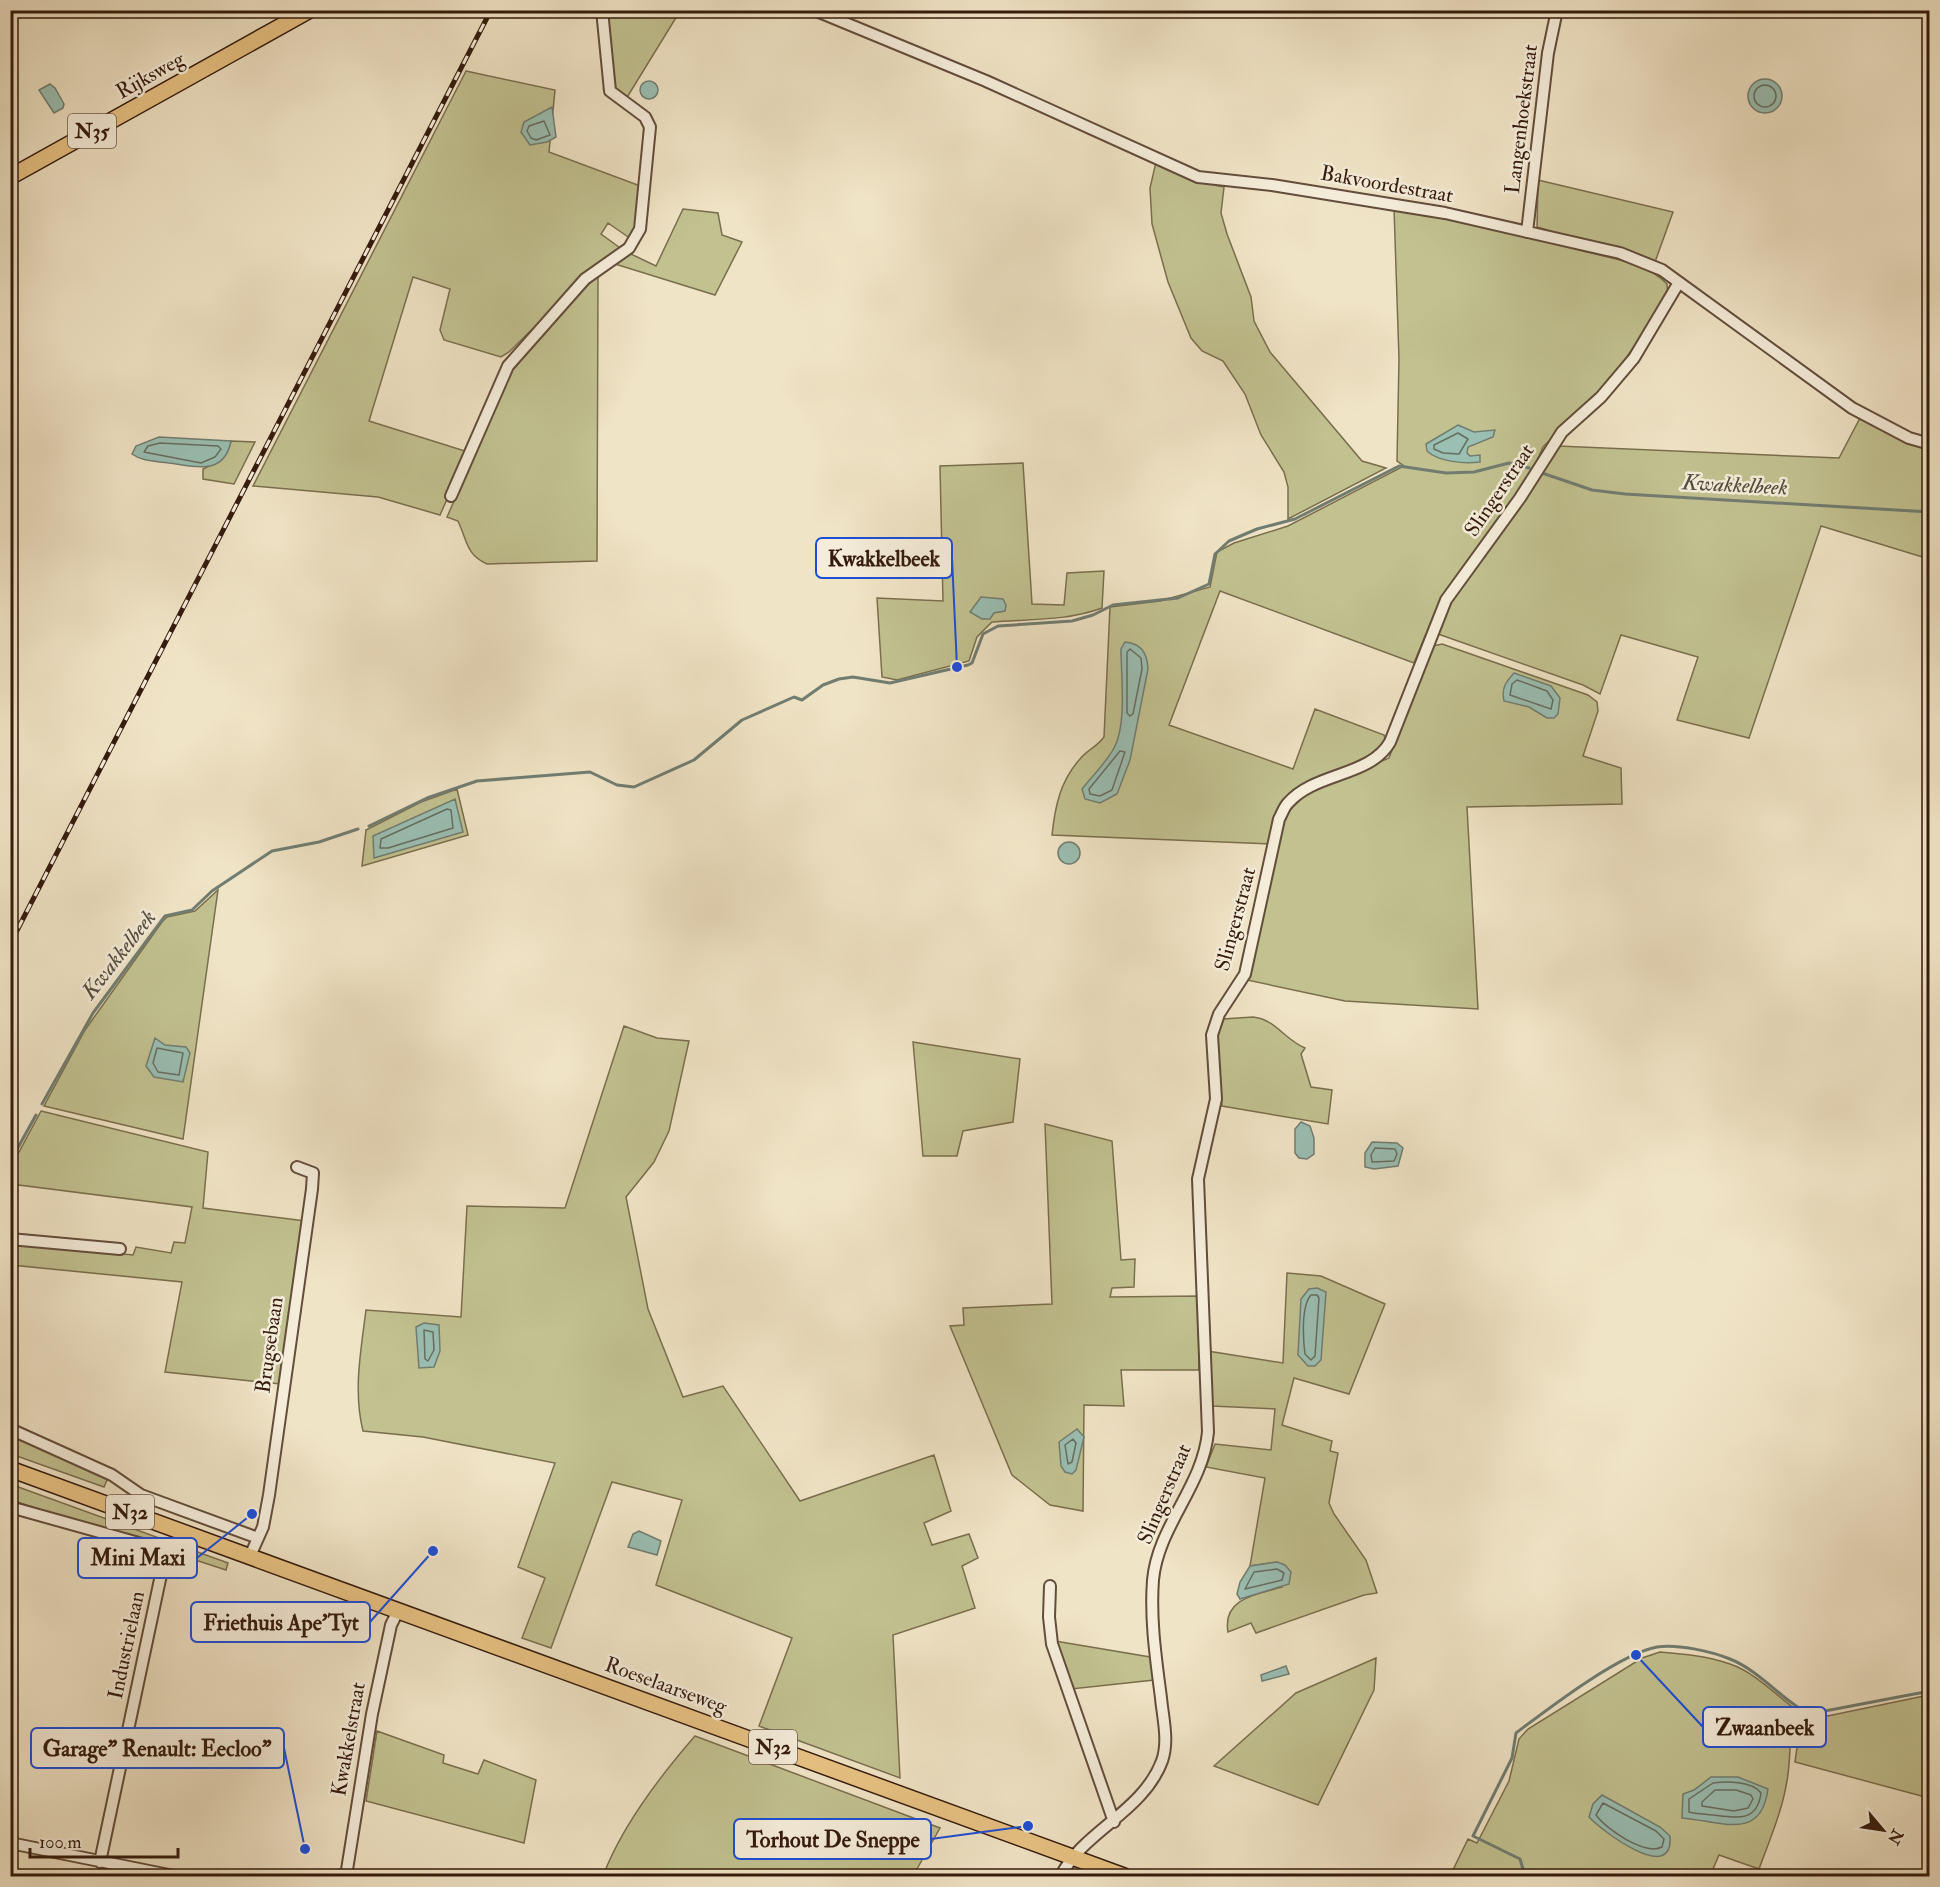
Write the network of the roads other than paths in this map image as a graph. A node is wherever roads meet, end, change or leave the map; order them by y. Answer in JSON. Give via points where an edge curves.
{"nodes":[{"id":1,"x":310,"y":10,"type":"edge"},
{"id":2,"x":602,"y":10,"type":"edge"},
{"id":3,"x":814,"y":10,"type":"edge"},
{"id":4,"x":1557,"y":10,"type":"edge"},
{"id":5,"x":10,"y":177,"type":"edge"},
{"id":6,"x":1527,"y":232,"type":"junction"},
{"id":7,"x":1678,"y":284,"type":"junction"},
{"id":8,"x":1929,"y":444,"type":"edge"},
{"id":9,"x":450,"y":496,"type":"dead end"},
{"id":10,"x":297,"y":1167,"type":"dead end"},
{"id":11,"x":10,"y":1239,"type":"edge"},
{"id":12,"x":120,"y":1249,"type":"dead end"},
{"id":13,"x":10,"y":1429,"type":"edge"},
{"id":14,"x":10,"y":1469,"type":"edge"},
{"id":15,"x":10,"y":1507,"type":"edge"},
{"id":16,"x":258,"y":1538,"type":"junction"},
{"id":17,"x":250,"y":1556,"type":"junction"},
{"id":18,"x":1050,"y":1586,"type":"dead end"},
{"id":19,"x":398,"y":1611,"type":"junction"},
{"id":20,"x":1114,"y":1822,"type":"junction"},
{"id":21,"x":10,"y":1844,"type":"edge"},
{"id":22,"x":1073,"y":1857,"type":"junction"},
{"id":23,"x":100,"y":1862,"type":"junction"},
{"id":24,"x":174,"y":1876,"type":"edge"},
{"id":25,"x":346,"y":1876,"type":"edge"},
{"id":26,"x":1061,"y":1876,"type":"edge"},
{"id":27,"x":1124,"y":1876,"type":"edge"}],
"edges":[{"from":1,"to":5,"type":"main road","name":"Rijksweg","number":"N35"},
{"from":2,"to":9,"type":"street","via":[[610,91],[645,117],[650,127],[640,229],[629,248],[585,279],[508,366]]},
{"from":3,"to":6,"type":"street","name":"Bakvoordestraat","via":[[986,81],[1198,177],[1388,204]]},
{"from":4,"to":6,"type":"street","name":"Langenhoekstraat","via":[[1548,53]]},
{"from":6,"to":7,"type":"street","name":"Bakvoordestraat","via":[[1620,254],[1662,270]]},
{"from":7,"to":8,"type":"street","name":"Bakvoordestraat","via":[[1852,408],[1909,438]]},
{"from":7,"to":20,"type":"street","name":"Slingerstraat","via":[[1634,358],[1601,397],[1563,432],[1446,600],[1382,755],[1305,790],[1288,803],[1279,819],[1245,974],[1219,1014],[1212,1035],[1216,1099],[1198,1179],[1206,1454],[1166,1534],[1154,1578],[1152,1616],[1166,1744],[1155,1776]]},
{"from":10,"to":16,"type":"street","name":"Brugsebaan","via":[[313,1173],[312,1189],[269,1495]]},
{"from":11,"to":12,"type":"street"},
{"from":13,"to":16,"type":"street","via":[[112,1475],[141,1494]]},
{"from":14,"to":17,"type":"main road","number":"N32"},
{"from":15,"to":23,"type":"street","name":"Industrielaan","via":[[146,1545],[159,1555],[162,1570]]},
{"from":16,"to":17,"type":"street","name":"Brugsebaan"},
{"from":17,"to":19,"type":"main road","name":"Roeselaarseweg","number":"N32"},
{"from":18,"to":20,"type":"street","via":[[1048,1617],[1052,1644]]},
{"from":19,"to":22,"type":"main road","name":"Roeselaarseweg","number":"N32"},
{"from":19,"to":25,"type":"street","name":"Kwakkelstraat","via":[[391,1624],[372,1714]]},
{"from":20,"to":22,"type":"street","name":"Slingerstraat"},
{"from":21,"to":23,"type":"street"},
{"from":22,"to":26,"type":"street","name":"Slingerstraat"},
{"from":22,"to":27,"type":"main road","name":"Roeselaarseweg","number":"N32"},
{"from":23,"to":24,"type":"street"}]}
